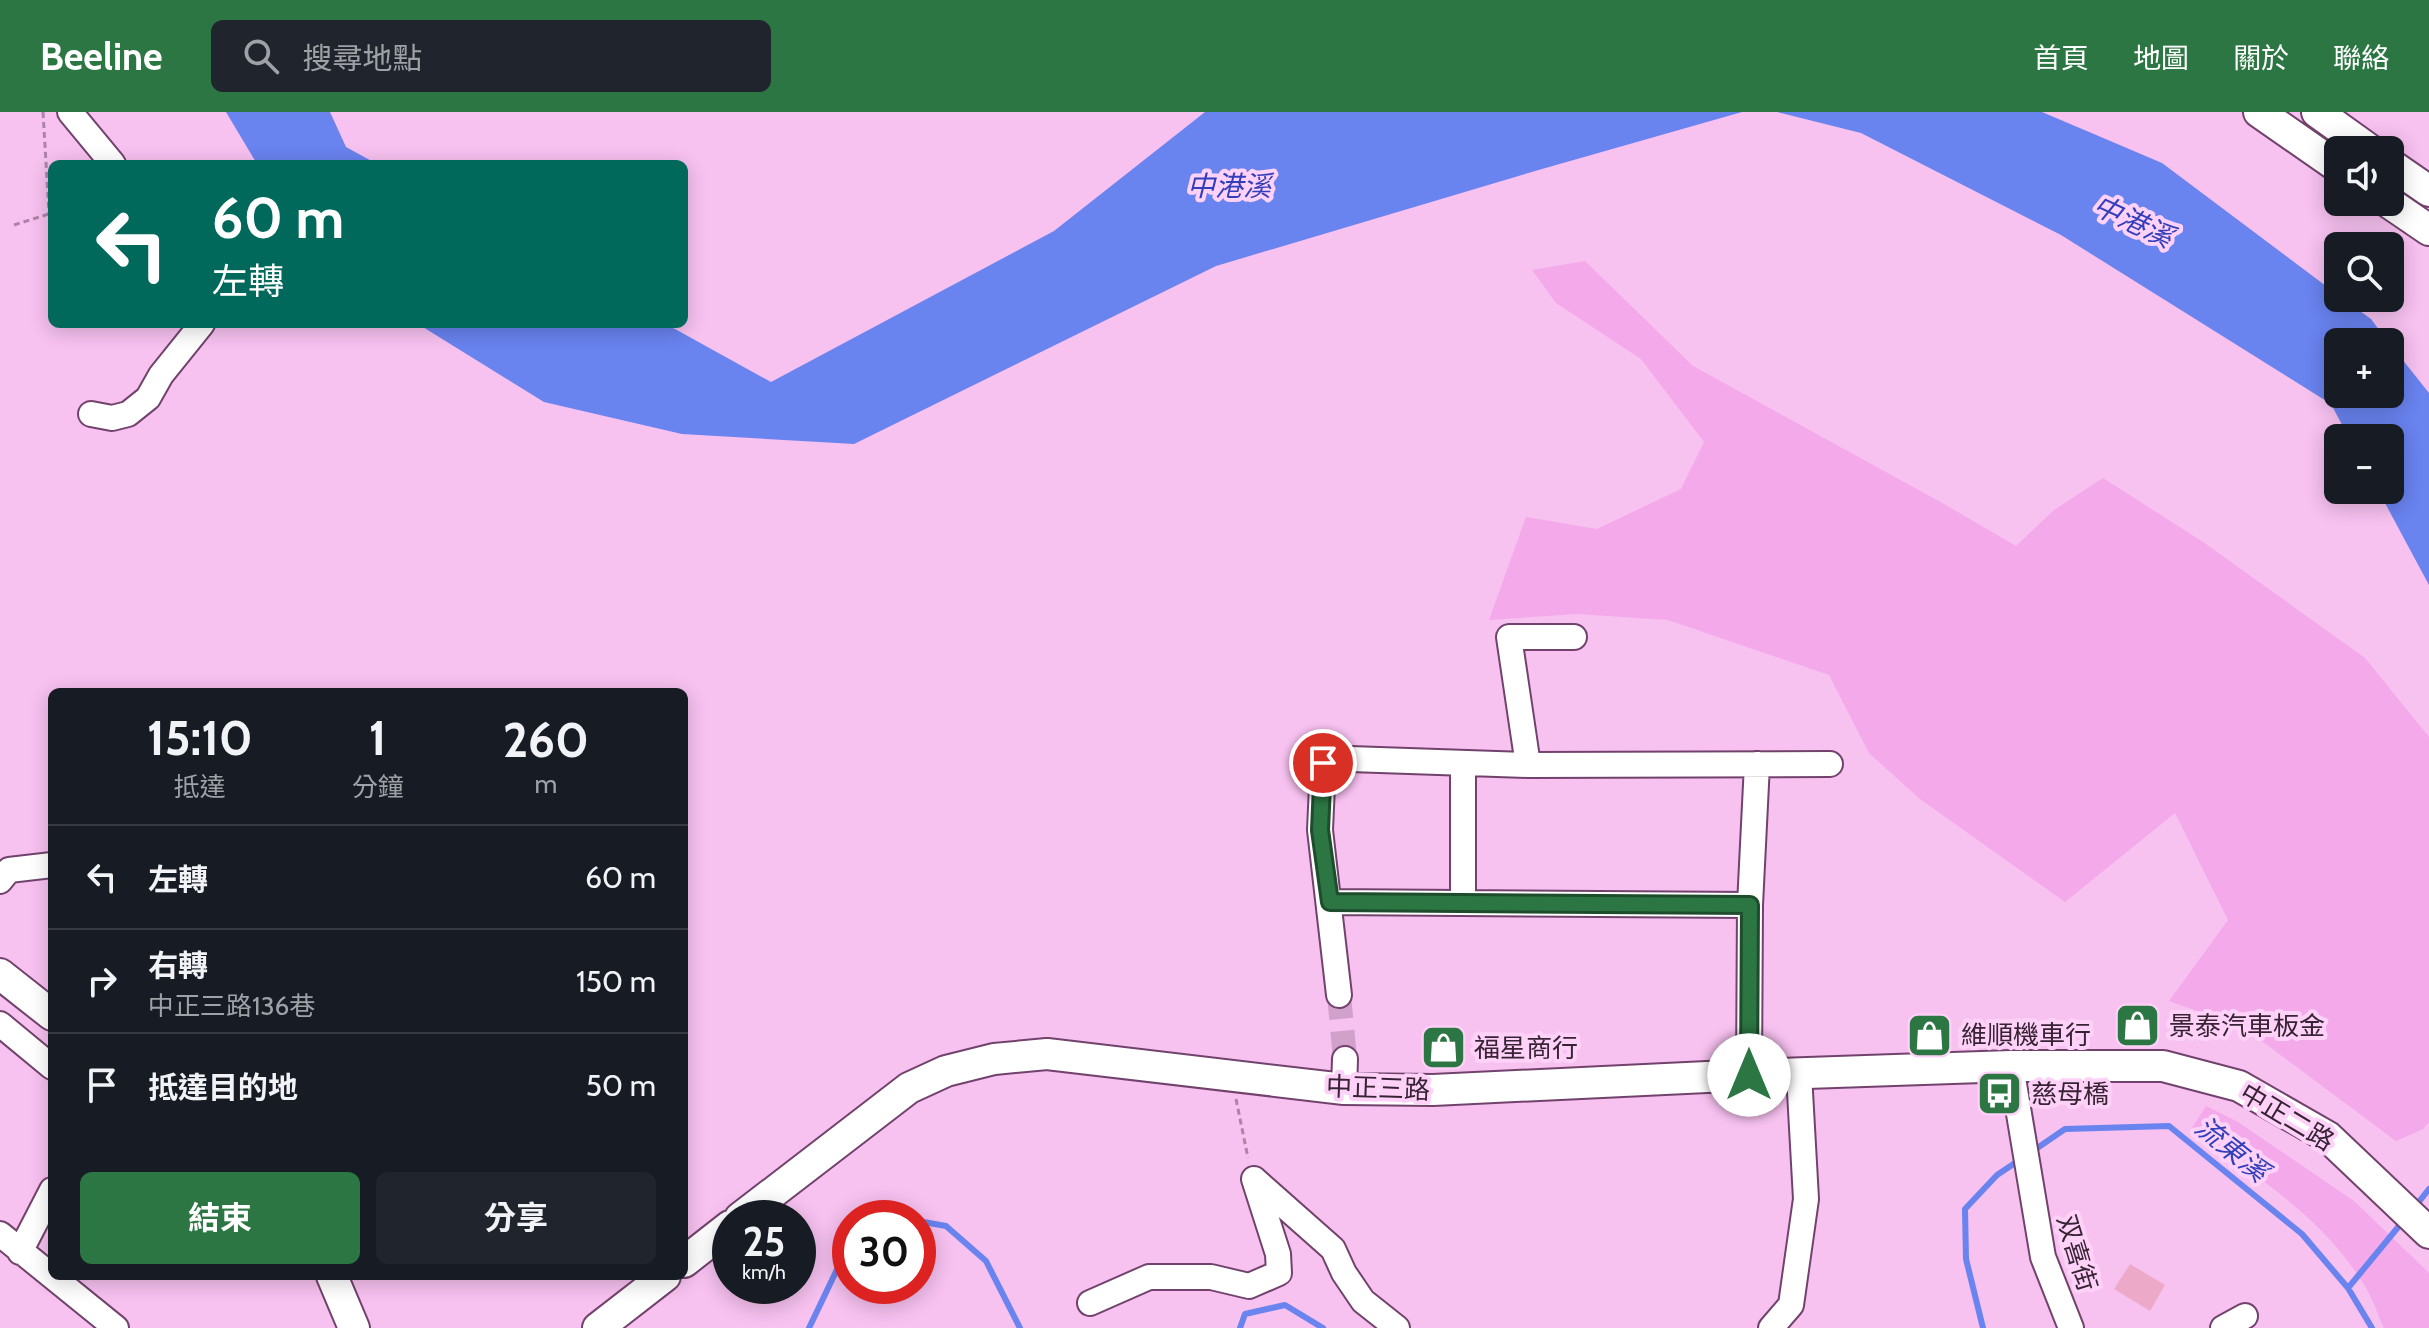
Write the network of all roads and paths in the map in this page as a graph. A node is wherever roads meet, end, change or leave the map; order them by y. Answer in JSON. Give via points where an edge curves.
{"nodes":[{"id":1,"x":43,"y":112,"type":"edge"},
{"id":2,"x":70,"y":112,"type":"edge"},
{"id":3,"x":2259,"y":112,"type":"edge"},
{"id":4,"x":2317,"y":112,"type":"edge"},
{"id":5,"x":2350,"y":136,"type":"edge"},
{"id":6,"x":2324,"y":157,"type":"edge"},
{"id":7,"x":110,"y":160,"type":"edge"},
{"id":8,"x":2404,"y":174,"type":"edge"},
{"id":9,"x":48,"y":175,"type":"edge"},
{"id":10,"x":2429,"y":191,"type":"edge"},
{"id":11,"x":2404,"y":213,"type":"edge"},
{"id":12,"x":48,"y":214,"type":"edge"},
{"id":13,"x":14,"y":225,"type":"dead end"},
{"id":14,"x":2429,"y":230,"type":"edge"},
{"id":15,"x":199,"y":328,"type":"edge"},
{"id":16,"x":91,"y":414,"type":"dead end"},
{"id":17,"x":1574,"y":637,"type":"dead end"},
{"id":18,"x":1463,"y":764,"type":"junction"},
{"id":19,"x":1757,"y":764,"type":"junction"},
{"id":20,"x":1830,"y":764,"type":"dead end"},
{"id":21,"x":1528,"y":765,"type":"junction"},
{"id":22,"x":48,"y":865,"type":"edge"},
{"id":23,"x":0,"y":881,"type":"edge"},
{"id":24,"x":1330,"y":902,"type":"junction"},
{"id":25,"x":1463,"y":902,"type":"junction"},
{"id":26,"x":1750,"y":905,"type":"junction"},
{"id":27,"x":0,"y":974,"type":"edge"},
{"id":28,"x":1339,"y":995,"type":"tunnel mouth"},
{"id":29,"x":48,"y":1012,"type":"edge"},
{"id":30,"x":0,"y":1024,"type":"edge"},
{"id":31,"x":48,"y":1064,"type":"edge"},
{"id":32,"x":2011,"y":1066,"type":"junction"},
{"id":33,"x":2163,"y":1066,"type":"joint"},
{"id":34,"x":1799,"y":1074,"type":"junction"},
{"id":35,"x":1232,"y":1075,"type":"junction"},
{"id":36,"x":1749,"y":1075,"type":"junction"},
{"id":37,"x":1254,"y":1179,"type":"junction"},
{"id":38,"x":48,"y":1198,"type":"edge"},
{"id":39,"x":763,"y":1200,"type":"edge"},
{"id":40,"x":2429,"y":1233,"type":"edge"},
{"id":41,"x":0,"y":1234,"type":"edge"},
{"id":42,"x":712,"y":1240,"type":"edge"},
{"id":43,"x":20,"y":1252,"type":"junction"},
{"id":44,"x":688,"y":1259,"type":"edge"},
{"id":45,"x":48,"y":1276,"type":"edge"},
{"id":46,"x":52,"y":1280,"type":"edge"},
{"id":47,"x":334,"y":1280,"type":"edge"},
{"id":48,"x":660,"y":1280,"type":"edge"},
{"id":49,"x":1090,"y":1303,"type":"dead end"},
{"id":50,"x":2245,"y":1316,"type":"dead end"},
{"id":51,"x":103,"y":1324,"type":"edge"},
{"id":52,"x":354,"y":1328,"type":"edge"},
{"id":53,"x":598,"y":1328,"type":"edge"},
{"id":54,"x":1397,"y":1328,"type":"edge"},
{"id":55,"x":1771,"y":1328,"type":"edge"},
{"id":56,"x":2071,"y":1328,"type":"edge"},
{"id":57,"x":2223,"y":1328,"type":"edge"}],
"edges":[{"from":1,"to":9,"type":"path"},
{"from":2,"to":7,"type":"street"},
{"from":3,"to":6,"type":"main road"},
{"from":4,"to":5,"type":"main road"},
{"from":8,"to":10,"type":"main road"},
{"from":11,"to":14,"type":"main road"},
{"from":12,"to":13,"type":"path"},
{"from":15,"to":16,"type":"street","via":[[148,398],[128,414]]},
{"from":17,"to":21,"type":"street","via":[[1509,637]]},
{"from":18,"to":21,"type":"street"},
{"from":18,"to":24,"type":"street","via":[[1350,759],[1323,763],[1320,830]]},
{"from":18,"to":25,"type":"street"},
{"from":19,"to":20,"type":"street"},
{"from":19,"to":21,"type":"street"},
{"from":19,"to":26,"type":"street"},
{"from":22,"to":23,"type":"street","via":[[9,870]]},
{"from":24,"to":25,"type":"street"},
{"from":24,"to":28,"type":"street"},
{"from":25,"to":26,"type":"street"},
{"from":26,"to":36,"type":"street"},
{"from":27,"to":29,"type":"main road"},
{"from":30,"to":31,"type":"street"},
{"from":32,"to":33,"type":"main road","name":"中正三路"},
{"from":32,"to":34,"type":"main road","name":"中正三路"},
{"from":32,"to":56,"type":"street","name":"双喜街","via":[[2043,1257]]},
{"from":33,"to":40,"type":"main road","name":"中正二路","via":[[2239,1086],[2328,1137]]},
{"from":34,"to":36,"type":"main road","name":"中正三路"},
{"from":34,"to":55,"type":"street","via":[[1806,1199],[1791,1305]]},
{"from":35,"to":36,"type":"main road","name":"中正三路","via":[[1345,1074],[1433,1090]]},
{"from":35,"to":37,"type":"path"},
{"from":35,"to":39,"type":"main road","name":"中正三路","via":[[1047,1054],[946,1071],[909,1088]]},
{"from":37,"to":49,"type":"street","via":[[1279,1273],[1249,1286],[1211,1277],[1149,1277]]},
{"from":37,"to":54,"type":"street","via":[[1333,1249],[1363,1301]]},
{"from":38,"to":43,"type":"street"},
{"from":41,"to":43,"type":"street"},
{"from":42,"to":44,"type":"main road"},
{"from":43,"to":45,"type":"street"},
{"from":46,"to":51,"type":"street"},
{"from":47,"to":52,"type":"main road"},
{"from":48,"to":53,"type":"main road"},
{"from":50,"to":57,"type":"street"}]}
